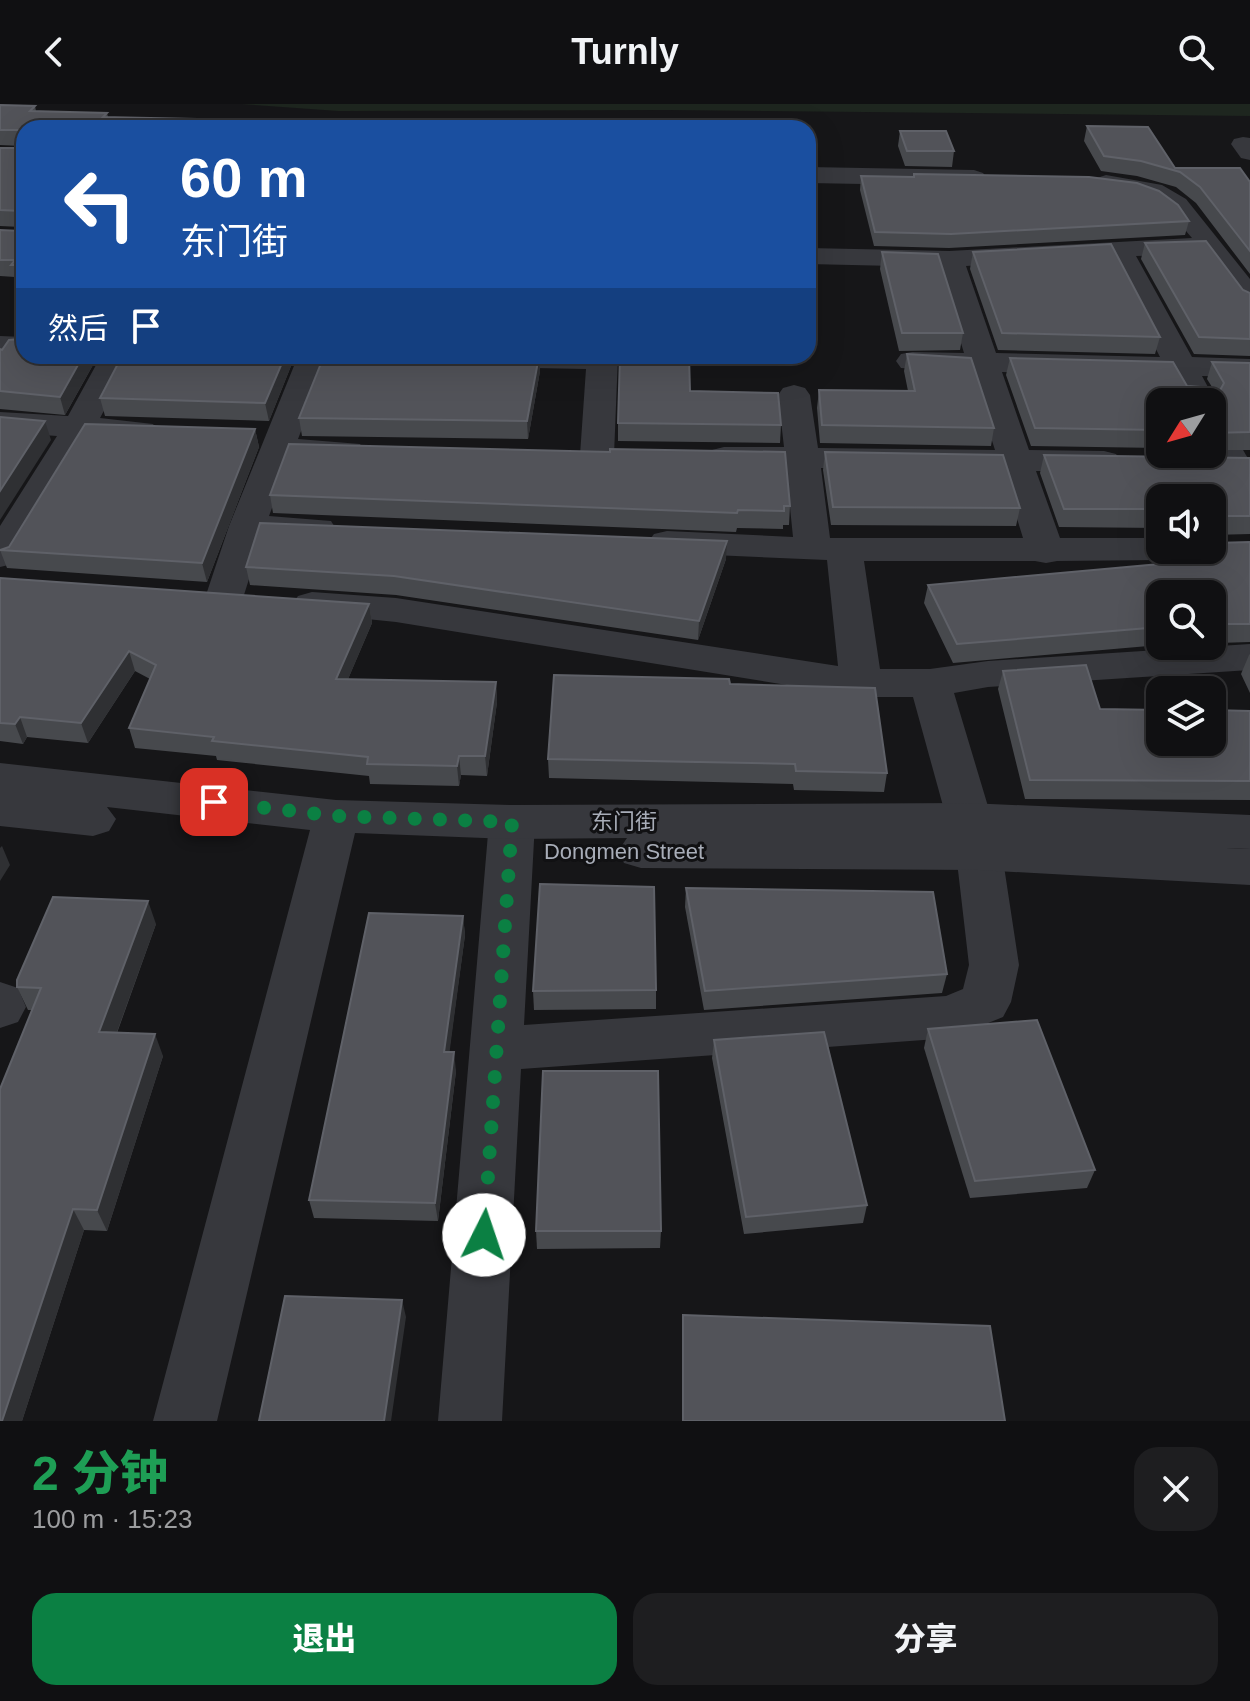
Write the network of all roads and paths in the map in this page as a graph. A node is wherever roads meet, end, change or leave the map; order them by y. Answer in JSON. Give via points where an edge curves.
{"nodes":[{"id":1,"x":816,"y":175,"type":"edge"},
{"id":2,"x":1006,"y":178,"type":"edge"},
{"id":3,"x":1086,"y":180,"type":"edge"},
{"id":4,"x":1209,"y":246,"type":"junction"},
{"id":5,"x":1118,"y":248,"type":"junction"},
{"id":6,"x":816,"y":256,"type":"edge"},
{"id":7,"x":949,"y":259,"type":"junction"},
{"id":8,"x":1250,"y":299,"type":"edge"},
{"id":9,"x":908,"y":361,"type":"edge"},
{"id":10,"x":983,"y":362,"type":"junction"},
{"id":11,"x":113,"y":364,"type":"edge"},
{"id":12,"x":310,"y":364,"type":"edge"},
{"id":13,"x":602,"y":364,"type":"edge"},
{"id":14,"x":1181,"y":368,"type":"junction"},
{"id":15,"x":1250,"y":368,"type":"edge"},
{"id":16,"x":1192,"y":388,"type":"edge"},
{"id":17,"x":794,"y":395,"type":"dead end"},
{"id":18,"x":0,"y":422,"type":"edge"},
{"id":19,"x":78,"y":429,"type":"junction"},
{"id":20,"x":173,"y":431,"type":"edge"},
{"id":21,"x":270,"y":439,"type":"junction"},
{"id":22,"x":373,"y":451,"type":"edge"},
{"id":23,"x":596,"y":455,"type":"edge"},
{"id":24,"x":691,"y":457,"type":"edge"},
{"id":25,"x":801,"y":459,"type":"junction"},
{"id":26,"x":1015,"y":459,"type":"junction"},
{"id":27,"x":1140,"y":461,"type":"edge"},
{"id":28,"x":1229,"y":463,"type":"edge"},
{"id":29,"x":1250,"y":494,"type":"edge"},
{"id":30,"x":10,"y":521,"type":"edge"},
{"id":31,"x":247,"y":526,"type":"junction"},
{"id":32,"x":357,"y":530,"type":"edge"},
{"id":33,"x":640,"y":541,"type":"edge"},
{"id":34,"x":828,"y":549,"type":"junction"},
{"id":35,"x":1146,"y":549,"type":"edge"},
{"id":36,"x":1046,"y":552,"type":"junction"},
{"id":37,"x":0,"y":556,"type":"edge"},
{"id":38,"x":1250,"y":657,"type":"edge"},
{"id":39,"x":861,"y":683,"type":"junction"},
{"id":40,"x":930,"y":683,"type":"junction"},
{"id":41,"x":0,"y":779,"type":"edge"},
{"id":42,"x":0,"y":810,"type":"edge"},
{"id":43,"x":332,"y":830,"type":"junction"},
{"id":44,"x":1250,"y":832,"type":"edge"},
{"id":45,"x":511,"y":836,"type":"junction"},
{"id":46,"x":974,"y":837,"type":"junction"},
{"id":47,"x":1250,"y":867,"type":"edge"},
{"id":48,"x":498,"y":1049,"type":"junction"},
{"id":49,"x":185,"y":1421,"type":"edge"},
{"id":50,"x":470,"y":1421,"type":"edge"}],
"edges":[{"from":1,"to":2,"type":"street"},
{"from":3,"to":4,"type":"street","via":[[1166,196],[1185,211]]},
{"from":4,"to":5,"type":"street"},
{"from":4,"to":8,"type":"street"},
{"from":5,"to":7,"type":"street"},
{"from":5,"to":14,"type":"street"},
{"from":6,"to":7,"type":"street"},
{"from":7,"to":10,"type":"street"},
{"from":9,"to":10,"type":"street"},
{"from":10,"to":14,"type":"street"},
{"from":10,"to":26,"type":"street"},
{"from":11,"to":19,"type":"street"},
{"from":12,"to":21,"type":"street"},
{"from":13,"to":23,"type":"street"},
{"from":14,"to":15,"type":"street"},
{"from":14,"to":16,"type":"street"},
{"from":17,"to":25,"type":"street"},
{"from":18,"to":19,"type":"street"},
{"from":19,"to":20,"type":"street"},
{"from":19,"to":30,"type":"street"},
{"from":21,"to":22,"type":"street"},
{"from":21,"to":31,"type":"street"},
{"from":24,"to":25,"type":"street"},
{"from":25,"to":26,"type":"street"},
{"from":25,"to":34,"type":"street"},
{"from":26,"to":27,"type":"street"},
{"from":26,"to":36,"type":"street"},
{"from":28,"to":29,"type":"street"},
{"from":30,"to":37,"type":"street"},
{"from":31,"to":32,"type":"street"},
{"from":31,"to":39,"type":"street","via":[[236,599],[396,610]]},
{"from":33,"to":34,"type":"street"},
{"from":34,"to":36,"type":"street"},
{"from":34,"to":39,"type":"street"},
{"from":35,"to":36,"type":"street"},
{"from":38,"to":40,"type":"street","via":[[988,674]]},
{"from":39,"to":40,"type":"street"},
{"from":40,"to":46,"type":"street"},
{"from":41,"to":43,"type":"street"},
{"from":42,"to":43,"type":"street","name":"Dongmen Street"},
{"from":43,"to":45,"type":"street","name":"Dongmen Street"},
{"from":43,"to":49,"type":"street"},
{"from":44,"to":46,"type":"street"},
{"from":45,"to":46,"type":"street","name":"Dongmen Street"},
{"from":45,"to":48,"type":"street"},
{"from":46,"to":47,"type":"street","name":"Dongmen Street"},
{"from":46,"to":48,"type":"street","via":[[994,965],[985,1002],[951,1017]]},
{"from":48,"to":50,"type":"street"}]}
